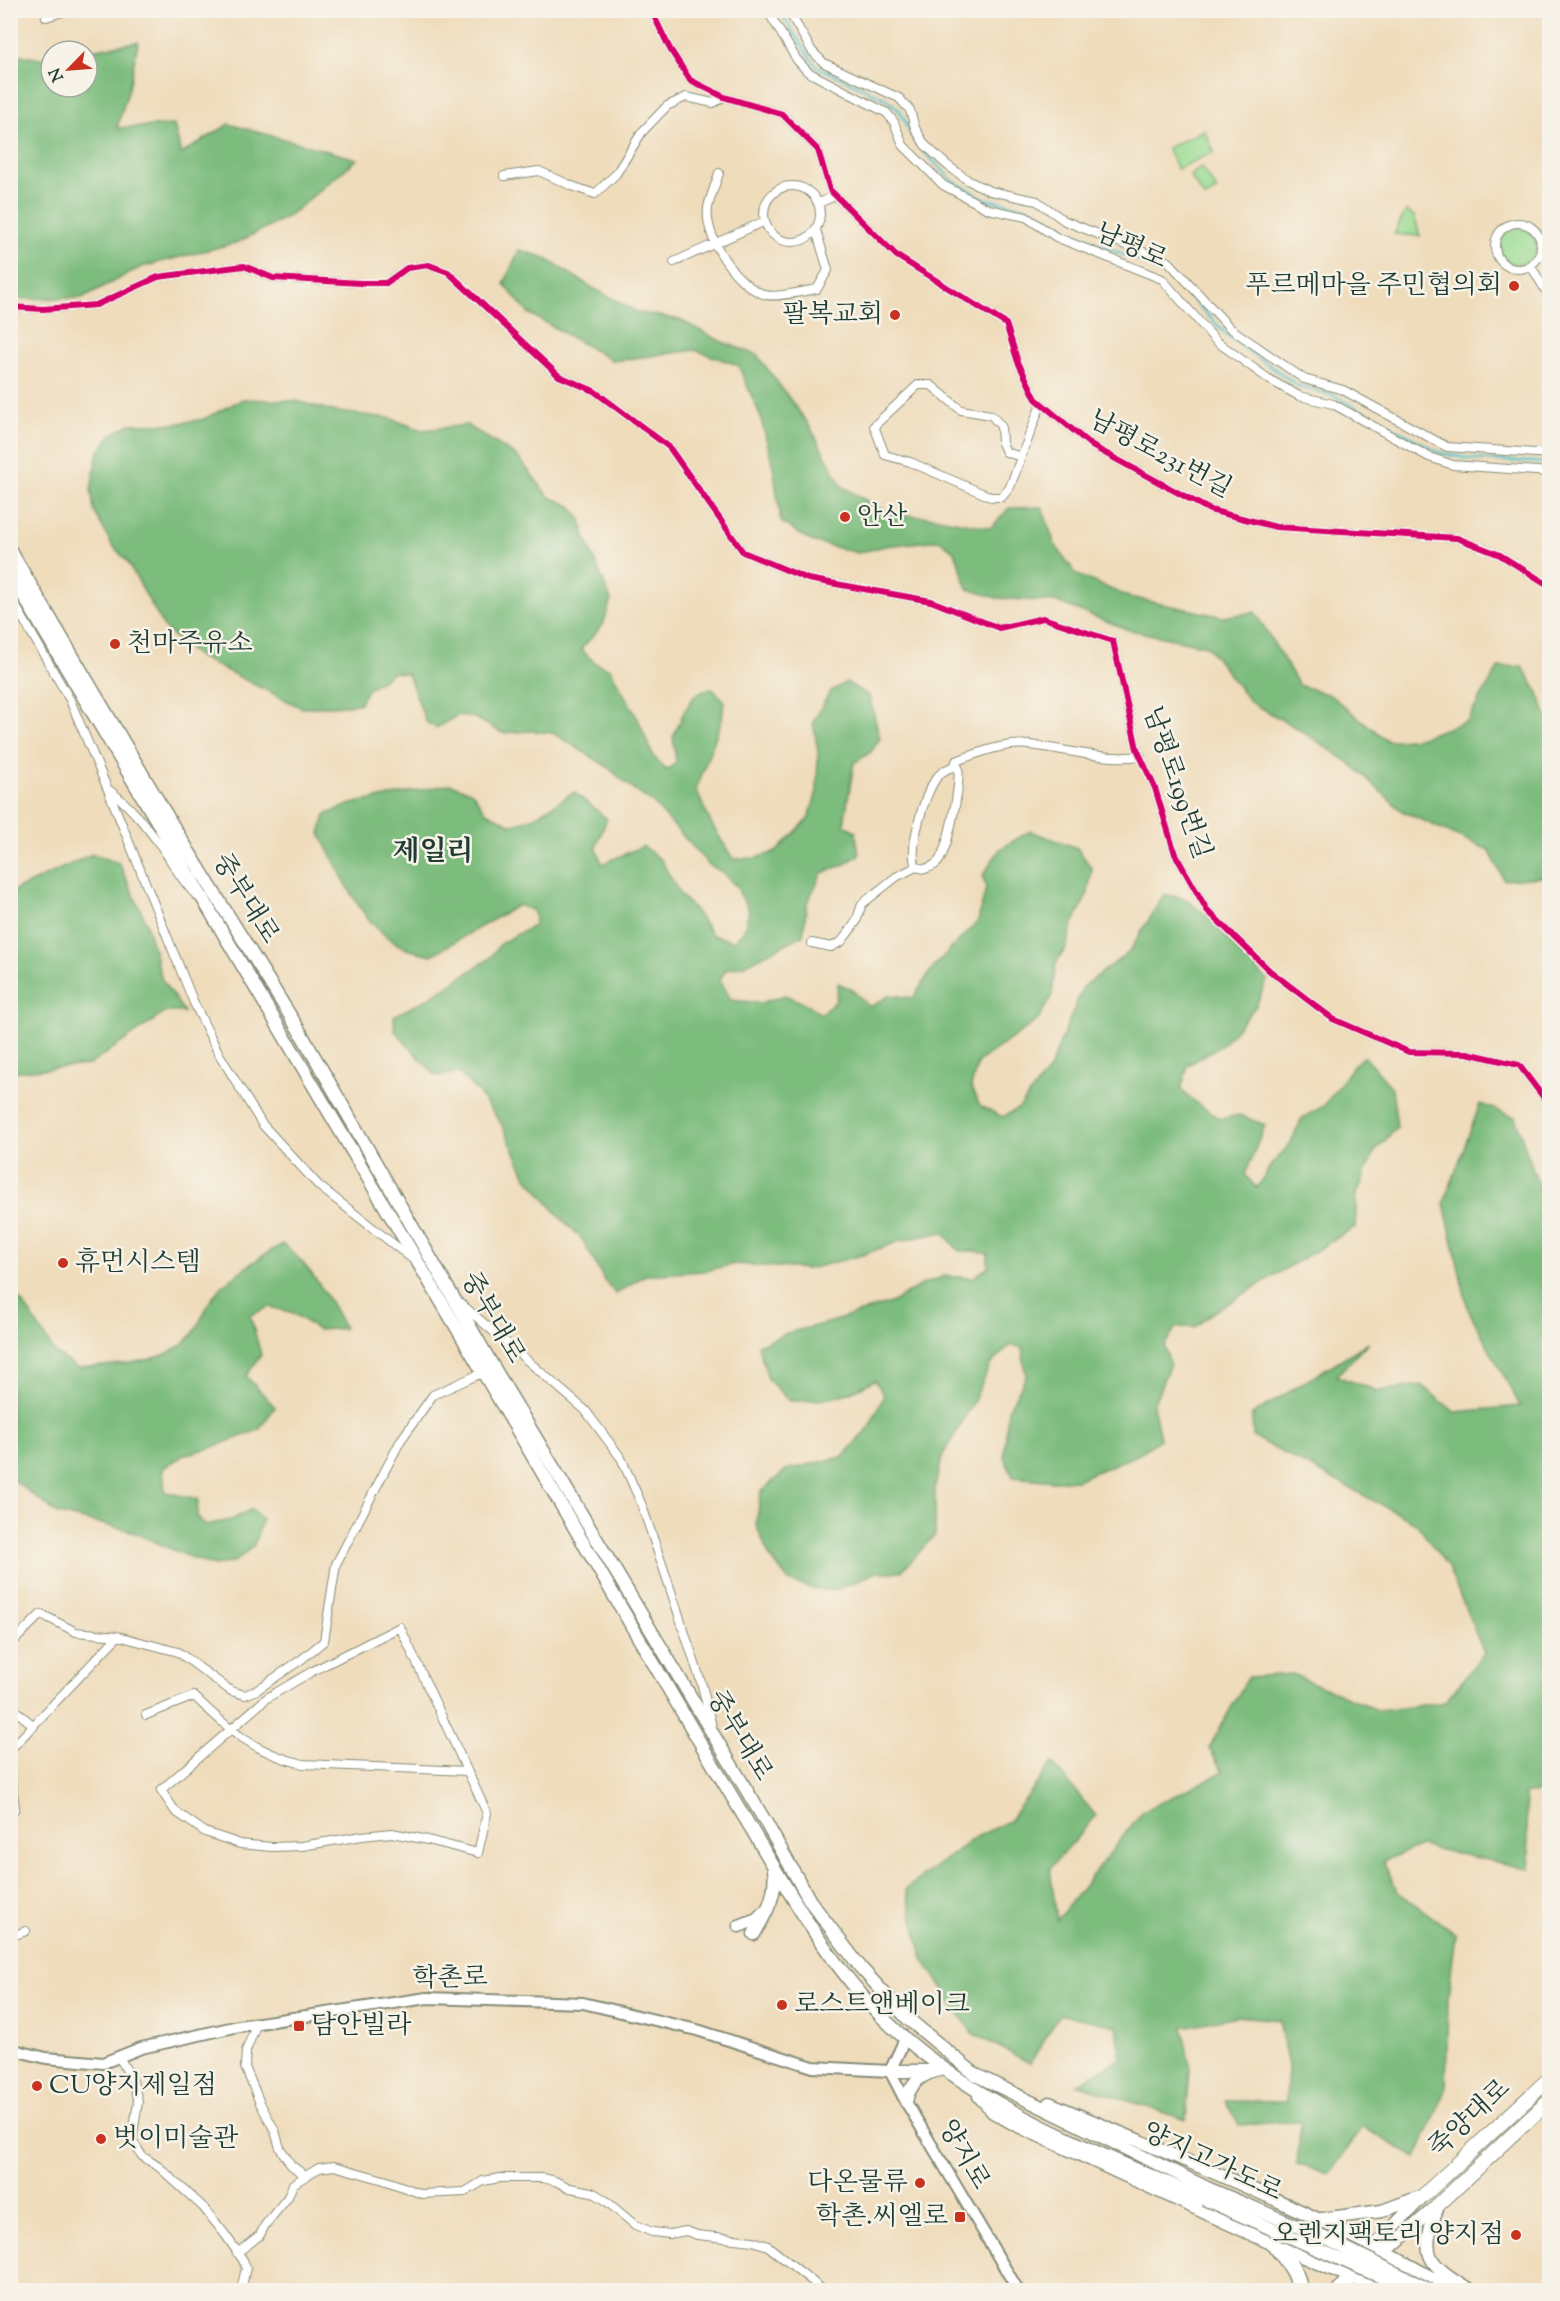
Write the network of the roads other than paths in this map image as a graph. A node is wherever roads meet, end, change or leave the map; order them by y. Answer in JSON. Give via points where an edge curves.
{"nodes":[{"id":1,"x":69,"y":10,"type":"edge"},
{"id":2,"x":651,"y":10,"type":"edge"},
{"id":3,"x":767,"y":10,"type":"edge"},
{"id":4,"x":788,"y":10,"type":"edge"},
{"id":5,"x":46,"y":17,"type":"dead end"},
{"id":6,"x":724,"y":98,"type":"junction"},
{"id":7,"x":719,"y":172,"type":"dead end"},
{"id":8,"x":504,"y":177,"type":"dead end"},
{"id":9,"x":835,"y":196,"type":"junction"},
{"id":10,"x":819,"y":203,"type":"junction"},
{"id":11,"x":765,"y":221,"type":"junction"},
{"id":12,"x":816,"y":230,"type":"junction"},
{"id":13,"x":715,"y":245,"type":"junction"},
{"id":14,"x":674,"y":262,"type":"dead end"},
{"id":15,"x":1531,"y":266,"type":"junction"},
{"id":16,"x":1550,"y":298,"type":"edge"},
{"id":17,"x":10,"y":307,"type":"edge"},
{"id":18,"x":1041,"y":404,"type":"junction"},
{"id":19,"x":1550,"y":454,"type":"edge"},
{"id":20,"x":1021,"y":457,"type":"junction"},
{"id":21,"x":1550,"y":472,"type":"edge"},
{"id":22,"x":10,"y":550,"type":"edge"},
{"id":23,"x":10,"y":573,"type":"edge"},
{"id":24,"x":1550,"y":586,"type":"edge"},
{"id":25,"x":10,"y":596,"type":"edge"},
{"id":26,"x":1140,"y":756,"type":"junction"},
{"id":27,"x":955,"y":766,"type":"junction"},
{"id":28,"x":108,"y":790,"type":"junction"},
{"id":29,"x":916,"y":867,"type":"junction"},
{"id":30,"x":208,"y":907,"type":"junction"},
{"id":31,"x":812,"y":943,"type":"dead end"},
{"id":32,"x":1550,"y":1106,"type":"edge"},
{"id":33,"x":421,"y":1266,"type":"junction"},
{"id":34,"x":453,"y":1296,"type":"junction"},
{"id":35,"x":484,"y":1372,"type":"junction"},
{"id":36,"x":118,"y":1636,"type":"junction"},
{"id":37,"x":10,"y":1645,"type":"edge"},
{"id":38,"x":302,"y":1659,"type":"junction"},
{"id":39,"x":311,"y":1672,"type":"junction"},
{"id":40,"x":10,"y":1706,"type":"edge"},
{"id":41,"x":146,"y":1715,"type":"dead end"},
{"id":42,"x":34,"y":1726,"type":"junction"},
{"id":43,"x":230,"y":1730,"type":"junction"},
{"id":44,"x":715,"y":1740,"type":"junction"},
{"id":45,"x":10,"y":1750,"type":"edge"},
{"id":46,"x":10,"y":1767,"type":"edge"},
{"id":47,"x":467,"y":1771,"type":"junction"},
{"id":48,"x":10,"y":1816,"type":"edge"},
{"id":49,"x":774,"y":1865,"type":"junction"},
{"id":50,"x":771,"y":1905,"type":"junction"},
{"id":51,"x":739,"y":1926,"type":"dead end"},
{"id":52,"x":26,"y":1931,"type":"dead end"},
{"id":53,"x":754,"y":1934,"type":"dead end"},
{"id":54,"x":10,"y":1937,"type":"edge"},
{"id":55,"x":257,"y":2023,"type":"junction"},
{"id":56,"x":905,"y":2039,"type":"junction"},
{"id":57,"x":10,"y":2049,"type":"edge"},
{"id":58,"x":119,"y":2057,"type":"junction"},
{"id":59,"x":939,"y":2070,"type":"junction"},
{"id":60,"x":890,"y":2071,"type":"junction"},
{"id":61,"x":1550,"y":2078,"type":"edge"},
{"id":62,"x":973,"y":2081,"type":"junction"},
{"id":63,"x":1550,"y":2100,"type":"edge"},
{"id":64,"x":906,"y":2102,"type":"junction"},
{"id":65,"x":304,"y":2175,"type":"junction"},
{"id":66,"x":1205,"y":2193,"type":"junction"},
{"id":67,"x":1424,"y":2195,"type":"junction"},
{"id":68,"x":1438,"y":2205,"type":"junction"},
{"id":69,"x":1322,"y":2219,"type":"junction"},
{"id":70,"x":1275,"y":2245,"type":"junction"},
{"id":71,"x":1374,"y":2246,"type":"junction"},
{"id":72,"x":1386,"y":2251,"type":"junction"},
{"id":73,"x":237,"y":2253,"type":"junction"},
{"id":74,"x":1354,"y":2283,"type":"edge"},
{"id":75,"x":241,"y":2290,"type":"edge"},
{"id":76,"x":823,"y":2290,"type":"edge"},
{"id":77,"x":1018,"y":2290,"type":"edge"},
{"id":78,"x":1299,"y":2290,"type":"edge"},
{"id":79,"x":1340,"y":2290,"type":"edge"},
{"id":80,"x":1382,"y":2290,"type":"edge"},
{"id":81,"x":1410,"y":2290,"type":"edge"},
{"id":82,"x":1430,"y":2290,"type":"edge"},
{"id":83,"x":1453,"y":2290,"type":"edge"},
{"id":84,"x":1470,"y":2290,"type":"edge"}],
"edges":[{"from":1,"to":5,"type":"street"},
{"from":2,"to":6,"type":"street","name":"남평로231번길","via":[[690,80]]},
{"from":3,"to":21,"type":"street","name":"남평로","via":[[808,72],[887,113],[903,145],[943,185],[988,209],[1026,217],[1056,237],[1162,279],[1216,341],[1280,385],[1299,396],[1333,404],[1429,458],[1453,465]]},
{"from":4,"to":19,"type":"street","name":"남평로","via":[[812,51],[824,63],[899,98],[910,110],[925,145],[969,182],[990,191],[1037,201],[1065,221],[1168,262],[1230,328],[1304,379],[1344,390],[1447,447]]},
{"from":6,"to":8,"type":"street","via":[[713,103],[686,97],[667,106],[642,132],[616,174],[595,194],[539,171]]},
{"from":6,"to":9,"type":"street","name":"남평로231번길","via":[[782,114],[818,150]]},
{"from":7,"to":13,"type":"street","via":[[708,210]]},
{"from":9,"to":10,"type":"street"},
{"from":9,"to":18,"type":"street","name":"남평로231번길","via":[[897,256],[1006,324],[1018,362]]},
{"from":10,"to":11,"type":"street","via":[[806,189],[787,185],[766,202]]},
{"from":10,"to":12,"type":"street"},
{"from":11,"to":12,"type":"street","via":[[769,230],[783,241],[802,241]]},
{"from":11,"to":13,"type":"street"},
{"from":12,"to":13,"type":"street","via":[[828,270],[817,289],[768,296],[751,289],[737,277]]},
{"from":13,"to":14,"type":"street"},
{"from":15,"to":15,"type":"street","via":[[1540,251],[1539,236],[1526,224],[1507,226],[1496,238],[1496,256],[1506,266]]},
{"from":15,"to":16,"type":"street"},
{"from":17,"to":26,"type":"street","name":"남평로199번길","via":[[96,305],[158,276],[244,266],[273,278],[361,283],[386,283],[407,268],[429,265],[448,272],[559,376],[594,391],[669,447],[743,552],[808,579],[931,602],[999,628],[1043,618],[1113,641]]},
{"from":18,"to":20,"type":"street"},
{"from":18,"to":24,"type":"street","name":"남평로231번길","via":[[1092,446],[1210,510],[1276,527],[1457,538],[1500,555]]},
{"from":20,"to":20,"type":"street","via":[[1010,487],[1002,497],[991,497],[885,455],[874,426],[918,385],[931,385],[961,410],[992,415],[1001,426],[1006,452]]},
{"from":22,"to":34,"type":"main road","name":"중부대로","via":[[299,1030]]},
{"from":23,"to":30,"type":"main road","name":"중부대로"},
{"from":25,"to":28,"type":"street","via":[[70,700]]},
{"from":26,"to":27,"type":"street","via":[[1119,759],[1027,744],[976,754],[956,761]]},
{"from":26,"to":32,"type":"street","name":"남평로199번길","via":[[1155,788],[1175,854],[1207,910],[1270,971],[1333,1019],[1408,1052],[1467,1053],[1519,1065]]},
{"from":27,"to":29,"type":"street","via":[[940,773],[928,792],[916,837]]},
{"from":27,"to":29,"type":"street","via":[[959,773],[958,793],[943,852],[935,865],[925,870]]},
{"from":28,"to":30,"type":"street","via":[[124,801],[188,888]]},
{"from":28,"to":33,"type":"street","via":[[194,1003],[219,1054],[262,1124],[319,1186]]},
{"from":29,"to":31,"type":"street","via":[[896,877],[862,904],[856,922],[841,942],[831,948]]},
{"from":30,"to":33,"type":"main road","name":"중부대로"},
{"from":33,"to":35,"type":"main road","name":"중부대로"},
{"from":34,"to":44,"type":"main road","name":"중부대로"},
{"from":34,"to":44,"type":"street","via":[[585,1410],[621,1458],[641,1503],[702,1684]]},
{"from":35,"to":38,"type":"street","via":[[433,1395],[401,1440],[336,1564],[324,1641]]},
{"from":35,"to":49,"type":"main road","name":"중부대로"},
{"from":36,"to":37,"type":"street","via":[[76,1632],[41,1614]]},
{"from":36,"to":38,"type":"street","via":[[178,1652],[231,1691],[245,1695]]},
{"from":36,"to":42,"type":"street"},
{"from":38,"to":39,"type":"street"},
{"from":39,"to":43,"type":"street","via":[[267,1698]]},
{"from":39,"to":47,"type":"street","via":[[400,1627]]},
{"from":40,"to":42,"type":"street"},
{"from":41,"to":43,"type":"street","via":[[194,1696]]},
{"from":42,"to":45,"type":"street"},
{"from":43,"to":47,"type":"street","via":[[278,1758],[303,1764]]},
{"from":43,"to":47,"type":"street","via":[[161,1790],[175,1811],[205,1832],[240,1844],[302,1846],[392,1833],[478,1853],[487,1813]]},
{"from":44,"to":62,"type":"main road","name":"중부대로","via":[[810,1901],[861,1968]]},
{"from":46,"to":48,"type":"street","via":[[15,1808]]},
{"from":49,"to":50,"type":"main road","via":[[776,1884]]},
{"from":49,"to":56,"type":"main road","name":"중부대로","via":[[834,1964]]},
{"from":50,"to":51,"type":"main road","via":[[757,1919]]},
{"from":50,"to":53,"type":"main road"},
{"from":52,"to":54,"type":"street"},
{"from":55,"to":58,"type":"street","name":"학촌로","via":[[141,2048]]},
{"from":55,"to":60,"type":"street","name":"학촌로","via":[[427,1998],[583,2003],[697,2030],[813,2067]]},
{"from":55,"to":65,"type":"street","via":[[246,2051],[245,2067],[280,2148],[291,2165]]},
{"from":56,"to":59,"type":"main road","name":"중부대로"},
{"from":56,"to":60,"type":"street"},
{"from":57,"to":58,"type":"street","name":"학촌로","via":[[46,2058],[103,2063]]},
{"from":58,"to":73,"type":"street","via":[[133,2081],[138,2102],[132,2140],[142,2156],[203,2207]]},
{"from":59,"to":60,"type":"main road"},
{"from":59,"to":62,"type":"main road","name":"중부대로"},
{"from":59,"to":64,"type":"main road","via":[[915,2081]]},
{"from":60,"to":64,"type":"street","name":"양지로"},
{"from":61,"to":67,"type":"highway","name":"죽양대로"},
{"from":62,"to":66,"type":"main road","name":"양지고가도로"},
{"from":62,"to":69,"type":"main road","via":[[1010,2086]]},
{"from":62,"to":70,"type":"main road","via":[[993,2112],[1016,2125]]},
{"from":63,"to":68,"type":"highway","name":"죽양대로"},
{"from":64,"to":77,"type":"street","name":"양지로"},
{"from":65,"to":73,"type":"street","via":[[260,2235]]},
{"from":65,"to":76,"type":"street","via":[[334,2166],[422,2194],[465,2192],[483,2181],[500,2178],[543,2178],[592,2192],[635,2225],[652,2232],[686,2231],[768,2246]]},
{"from":66,"to":81,"type":"main road","name":"양지고가도로","bridge":true},
{"from":66,"to":82,"type":"main road","name":"양지고가도로","bridge":true,"via":[[1327,2239]]},
{"from":67,"to":69,"type":"main road","via":[[1382,2211]]},
{"from":67,"to":71,"type":"main road"},
{"from":68,"to":72,"type":"main road"},
{"from":68,"to":84,"type":"main road","via":[[1427,2240],[1429,2259]]},
{"from":69,"to":71,"type":"main road"},
{"from":70,"to":74,"type":"main road"},
{"from":70,"to":78,"type":"highway","via":[[1293,2268]]},
{"from":71,"to":72,"type":"main road"},
{"from":71,"to":74,"type":"main road"},
{"from":72,"to":74,"type":"main road"},
{"from":72,"to":83,"type":"main road"},
{"from":73,"to":75,"type":"street","via":[[246,2268]]},
{"from":74,"to":79,"type":"highway"},
{"from":74,"to":80,"type":"main road"}]}
